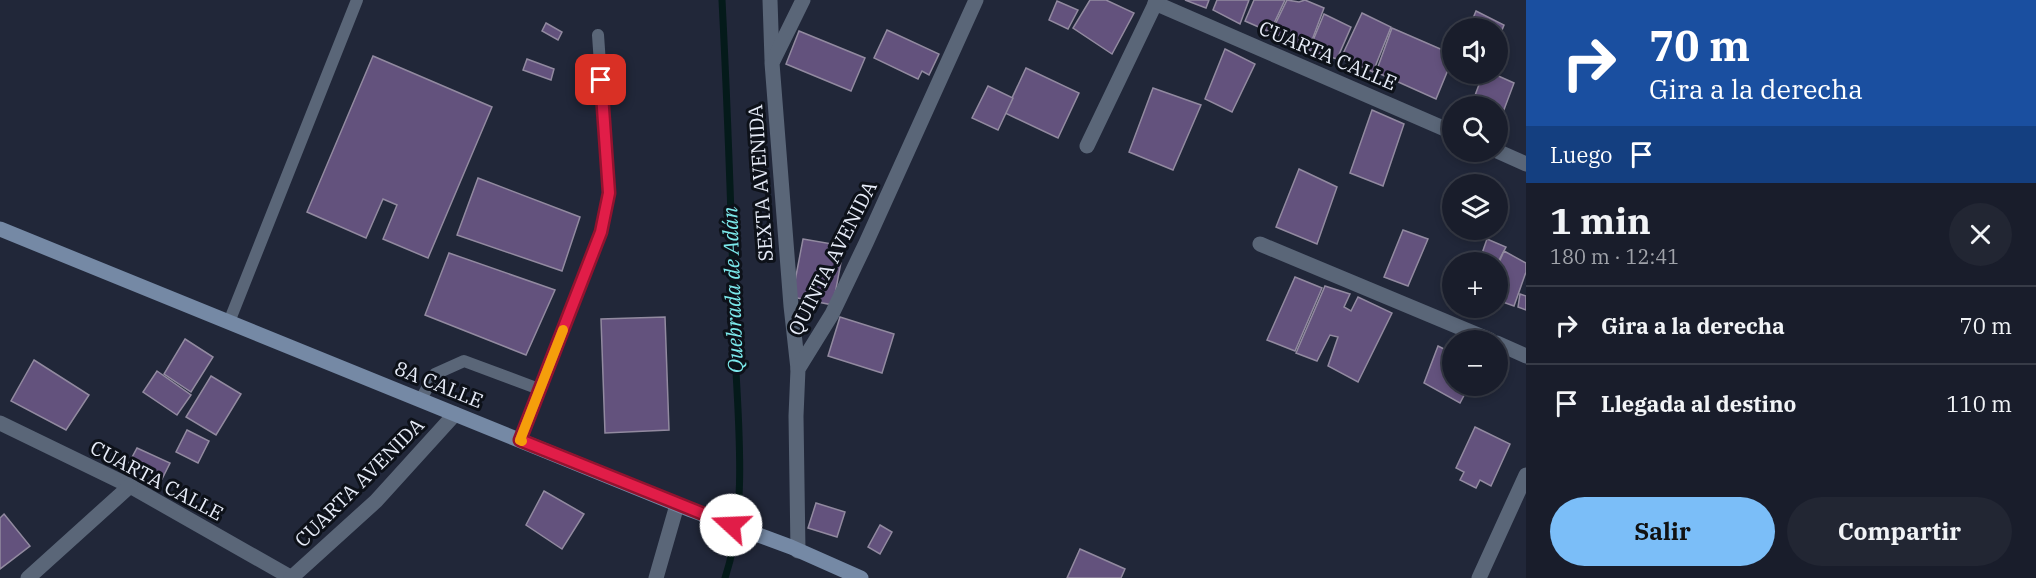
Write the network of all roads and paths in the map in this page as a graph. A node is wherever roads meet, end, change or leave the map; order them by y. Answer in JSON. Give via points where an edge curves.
{"nodes":[{"id":1,"x":357,"y":0,"type":"edge"},
{"id":2,"x":770,"y":0,"type":"edge"},
{"id":3,"x":803,"y":0,"type":"edge"},
{"id":4,"x":976,"y":0,"type":"edge"},
{"id":5,"x":1156,"y":2,"type":"edge"},
{"id":6,"x":598,"y":35,"type":"dead end"},
{"id":7,"x":772,"y":63,"type":"junction"},
{"id":8,"x":1442,"y":128,"type":"edge"},
{"id":9,"x":1087,"y":146,"type":"dead end"},
{"id":10,"x":1508,"y":156,"type":"edge"},
{"id":11,"x":1526,"y":164,"type":"edge"},
{"id":12,"x":0,"y":229,"type":"edge"},
{"id":13,"x":1260,"y":244,"type":"dead end"},
{"id":14,"x":230,"y":322,"type":"junction"},
{"id":15,"x":1466,"y":330,"type":"edge"},
{"id":16,"x":1508,"y":349,"type":"edge"},
{"id":17,"x":1526,"y":356,"type":"edge"},
{"id":18,"x":798,"y":369,"type":"junction"},
{"id":19,"x":539,"y":389,"type":"junction"},
{"id":20,"x":421,"y":399,"type":"junction"},
{"id":21,"x":455,"y":414,"type":"junction"},
{"id":22,"x":0,"y":423,"type":"edge"},
{"id":23,"x":520,"y":440,"type":"junction"},
{"id":24,"x":1526,"y":475,"type":"edge"},
{"id":25,"x":130,"y":486,"type":"junction"},
{"id":26,"x":684,"y":507,"type":"junction"},
{"id":27,"x":795,"y":549,"type":"junction"},
{"id":28,"x":28,"y":578,"type":"edge"},
{"id":29,"x":292,"y":578,"type":"edge"},
{"id":30,"x":656,"y":578,"type":"edge"},
{"id":31,"x":861,"y":578,"type":"edge"},
{"id":32,"x":1479,"y":578,"type":"edge"}],
"edges":[{"from":1,"to":14,"type":"lane"},
{"from":2,"to":7,"type":"street","name":"SEXTA AVENIDA"},
{"from":3,"to":7,"type":"street"},
{"from":4,"to":18,"type":"street","name":"QUINTA AVENIDA","via":[[832,314]]},
{"from":5,"to":8,"type":"street","name":"CUARTA CALLE"},
{"from":5,"to":9,"type":"street"},
{"from":6,"to":19,"type":"lane","via":[[609,193],[601,232]]},
{"from":7,"to":18,"type":"street","name":"SEXTA AVENIDA"},
{"from":10,"to":11,"type":"street"},
{"from":12,"to":14,"type":"street","name":"8A CALLE"},
{"from":13,"to":15,"type":"street"},
{"from":14,"to":20,"type":"street","name":"8A CALLE"},
{"from":16,"to":17,"type":"street"},
{"from":18,"to":27,"type":"street","name":"QUINTA AVENIDA"},
{"from":19,"to":20,"type":"lane","via":[[464,361],[435,374]]},
{"from":19,"to":23,"type":"lane"},
{"from":20,"to":21,"type":"street","name":"8A CALLE"},
{"from":21,"to":23,"type":"street","name":"8A CALLE"},
{"from":21,"to":29,"type":"street","name":"CUARTA AVENIDA","via":[[376,501]]},
{"from":22,"to":25,"type":"street","name":"CUARTA CALLE"},
{"from":23,"to":26,"type":"street","name":"8A CALLE"},
{"from":24,"to":32,"type":"street"},
{"from":25,"to":28,"type":"street"},
{"from":25,"to":29,"type":"street","name":"CUARTA CALLE"},
{"from":26,"to":27,"type":"street","name":"8A CALLE"},
{"from":26,"to":30,"type":"street"},
{"from":27,"to":31,"type":"street","name":"8A CALLE"}]}
